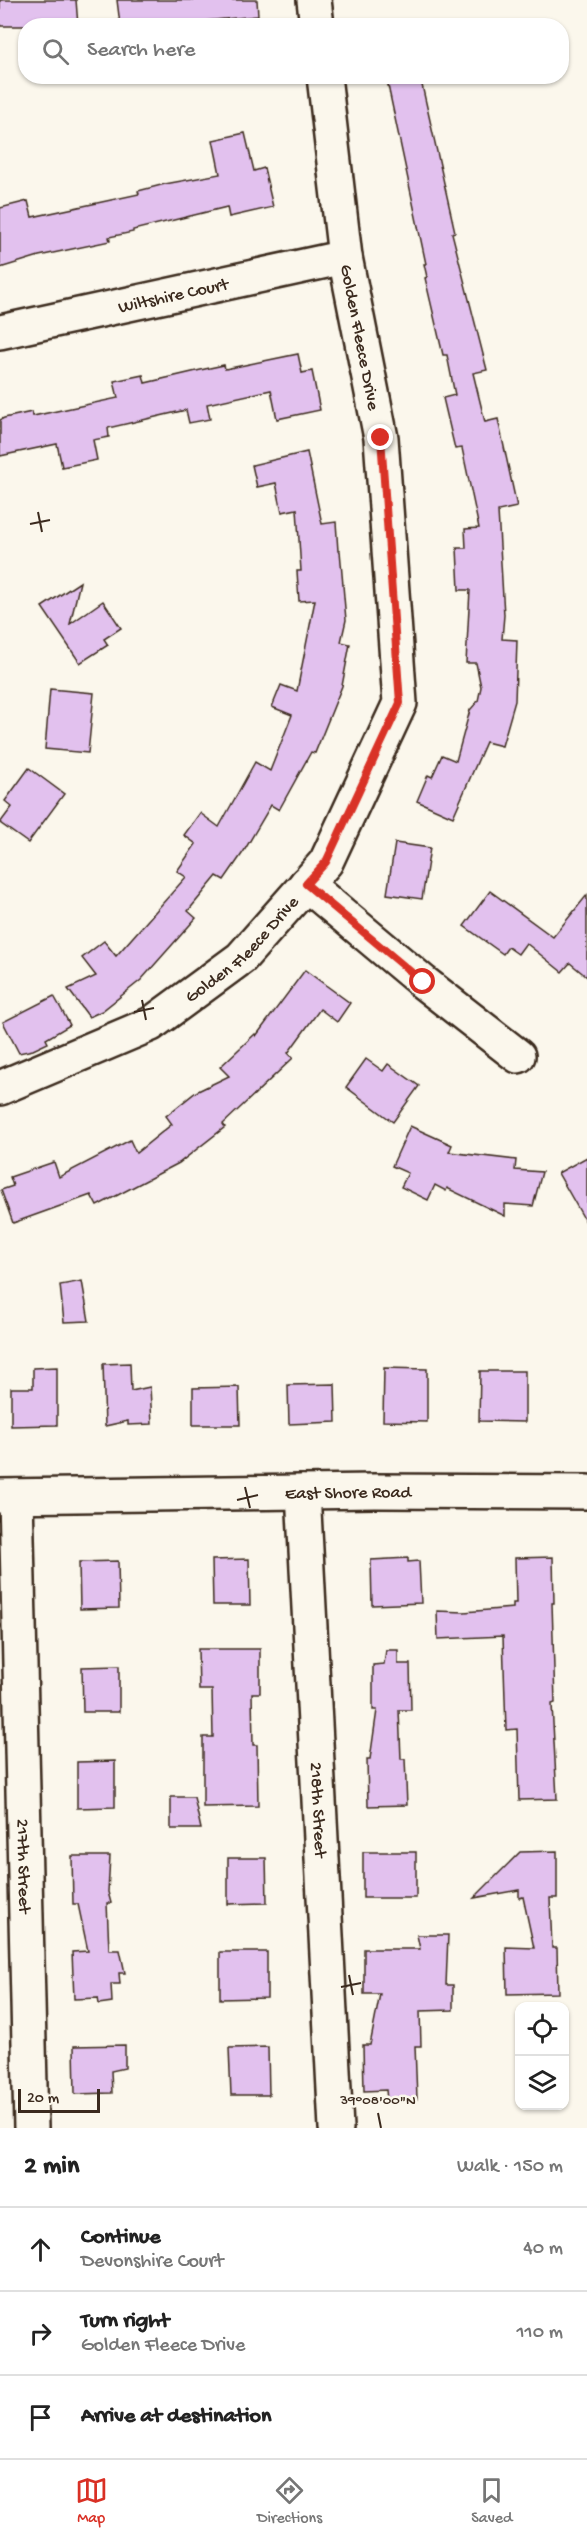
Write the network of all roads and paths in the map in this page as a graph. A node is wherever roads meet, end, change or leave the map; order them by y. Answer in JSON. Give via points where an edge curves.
{"nodes":[{"id":1,"x":314,"y":0,"type":"edge"},
{"id":2,"x":316,"y":18,"type":"edge"},
{"id":3,"x":325,"y":84,"type":"edge"},
{"id":4,"x":345,"y":257,"type":"junction"},
{"id":5,"x":0,"y":332,"type":"edge"},
{"id":6,"x":306,"y":884,"type":"junction"},
{"id":7,"x":518,"y":1056,"type":"dead end"},
{"id":8,"x":0,"y":1088,"type":"edge"},
{"id":9,"x":303,"y":1492,"type":"junction"},
{"id":10,"x":587,"y":1492,"type":"edge"},
{"id":11,"x":8,"y":1496,"type":"edge"},
{"id":12,"x":31,"y":2128,"type":"edge"},
{"id":13,"x":336,"y":2128,"type":"edge"}],
"edges":[{"from":1,"to":2,"type":"street"},
{"from":3,"to":4,"type":"street","name":"Golden Fleece Drive"},
{"from":4,"to":5,"type":"street","name":"Wiltshire Court"},
{"from":4,"to":6,"type":"street","name":"Golden Fleece Drive","via":[[381,438],[400,703],[326,862]]},
{"from":6,"to":7,"type":"street"},
{"from":6,"to":8,"type":"street","name":"Golden Fleece Drive","via":[[241,958],[151,1024]]},
{"from":9,"to":10,"type":"street","name":"East Shore Road"},
{"from":9,"to":11,"type":"street","name":"East Shore Road"},
{"from":9,"to":13,"type":"street","name":"218th Street"},
{"from":11,"to":12,"type":"street","name":"217th Street"}]}
